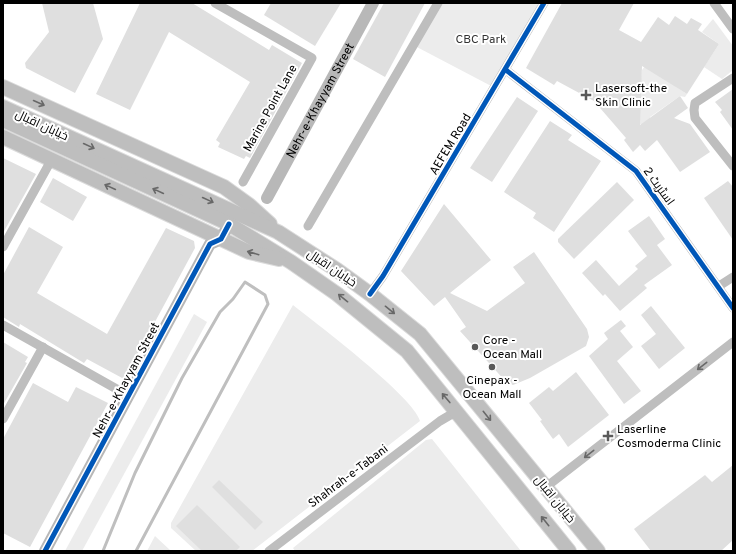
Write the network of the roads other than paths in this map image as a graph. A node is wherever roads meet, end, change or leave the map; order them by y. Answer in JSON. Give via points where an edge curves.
{"nodes":[{"id":1,"x":215,"y":3,"type":"edge"},
{"id":2,"x":373,"y":3,"type":"edge"},
{"id":3,"x":438,"y":3,"type":"edge"},
{"id":4,"x":544,"y":3,"type":"edge"},
{"id":5,"x":714,"y":3,"type":"edge"},
{"id":6,"x":733,"y":29,"type":"edge"},
{"id":7,"x":506,"y":70,"type":"junction"},
{"id":8,"x":733,"y":78,"type":"edge"},
{"id":9,"x":3,"y":87,"type":"edge"},
{"id":10,"x":3,"y":107,"type":"edge"},
{"id":11,"x":3,"y":120,"type":"edge"},
{"id":12,"x":3,"y":137,"type":"edge"},
{"id":13,"x":48,"y":166,"type":"dead end"},
{"id":14,"x":733,"y":166,"type":"edge"},
{"id":15,"x":243,"y":182,"type":"dead end"},
{"id":16,"x":267,"y":198,"type":"dead end"},
{"id":17,"x":229,"y":224,"type":"junction"},
{"id":18,"x":308,"y":226,"type":"dead end"},
{"id":19,"x":278,"y":232,"type":"junction"},
{"id":20,"x":221,"y":239,"type":"junction"},
{"id":21,"x":3,"y":247,"type":"edge"},
{"id":22,"x":291,"y":262,"type":"junction"},
{"id":23,"x":733,"y":277,"type":"edge"},
{"id":24,"x":719,"y":286,"type":"junction"},
{"id":25,"x":370,"y":294,"type":"junction"},
{"id":26,"x":730,"y":297,"type":"edge"},
{"id":27,"x":733,"y":308,"type":"edge"},
{"id":28,"x":3,"y":325,"type":"edge"},
{"id":29,"x":733,"y":342,"type":"edge"},
{"id":30,"x":43,"y":347,"type":"junction"},
{"id":31,"x":130,"y":396,"type":"junction"},
{"id":32,"x":457,"y":411,"type":"junction"},
{"id":33,"x":3,"y":420,"type":"edge"},
{"id":34,"x":546,"y":487,"type":"junction"},
{"id":35,"x":45,"y":551,"type":"edge"},
{"id":36,"x":269,"y":551,"type":"edge"},
{"id":37,"x":569,"y":551,"type":"edge"},
{"id":38,"x":598,"y":551,"type":"edge"}],
"edges":[{"from":1,"to":15,"type":"street","name":"Marine Point Lane","via":[[312,58]]},
{"from":2,"to":16,"type":"street","name":"Nehr-e-Khayyam Street"},
{"from":3,"to":18,"type":"street"},
{"from":4,"to":7,"type":"street","name":"AEFEM Road"},
{"from":5,"to":6,"type":"street"},
{"from":7,"to":24,"type":"street","name":"اسٹریٹ 2","via":[[636,171]]},
{"from":7,"to":25,"type":"street","name":"AEFEM Road"},
{"from":8,"to":14,"type":"street","via":[[695,102],[694,110],[695,118]]},
{"from":9,"to":19,"type":"main road","one_way":true,"via":[[224,187],[250,205]]},
{"from":10,"to":19,"type":"main road","name":"خیابان اقبال","one_way":true},
{"from":17,"to":11,"type":"main road","name":"خیابان اقبال","one_way":true},
{"from":20,"to":12,"type":"main road","one_way":true},
{"from":13,"to":21,"type":"street"},
{"from":17,"to":20,"type":"street","name":"Nehr-e-Khayyam Street"},
{"from":17,"to":22,"type":"main road","name":"خیابان اقبال"},
{"from":19,"to":25,"type":"main road","name":"خیابان اقبال"},
{"from":22,"to":20,"type":"main road","one_way":true,"via":[[249,252]]},
{"from":20,"to":31,"type":"street","name":"Nehr-e-Khayyam Street","via":[[210,244]]},
{"from":32,"to":22,"type":"main road","name":"خیابان اقبال","one_way":true,"via":[[408,352],[337,294]]},
{"from":23,"to":24,"type":"street"},
{"from":24,"to":26,"type":"street","name":"اسٹریٹ 2"},
{"from":25,"to":34,"type":"main road","name":"خیابان اقبال","one_way":true,"via":[[420,334]]},
{"from":26,"to":27,"type":"street","name":"اسٹریٹ 2"},
{"from":28,"to":30,"type":"street"},
{"from":29,"to":34,"type":"street","one_way":true},
{"from":30,"to":31,"type":"street"},
{"from":30,"to":33,"type":"street"},
{"from":31,"to":35,"type":"street","name":"Nehr-e-Khayyam Street"},
{"from":32,"to":36,"type":"street","name":"Shahrah-e-Tabani","via":[[440,421]]},
{"from":37,"to":32,"type":"main road","name":"خیابان اقبال","one_way":true},
{"from":34,"to":38,"type":"main road","name":"خیابان اقبال"}]}
